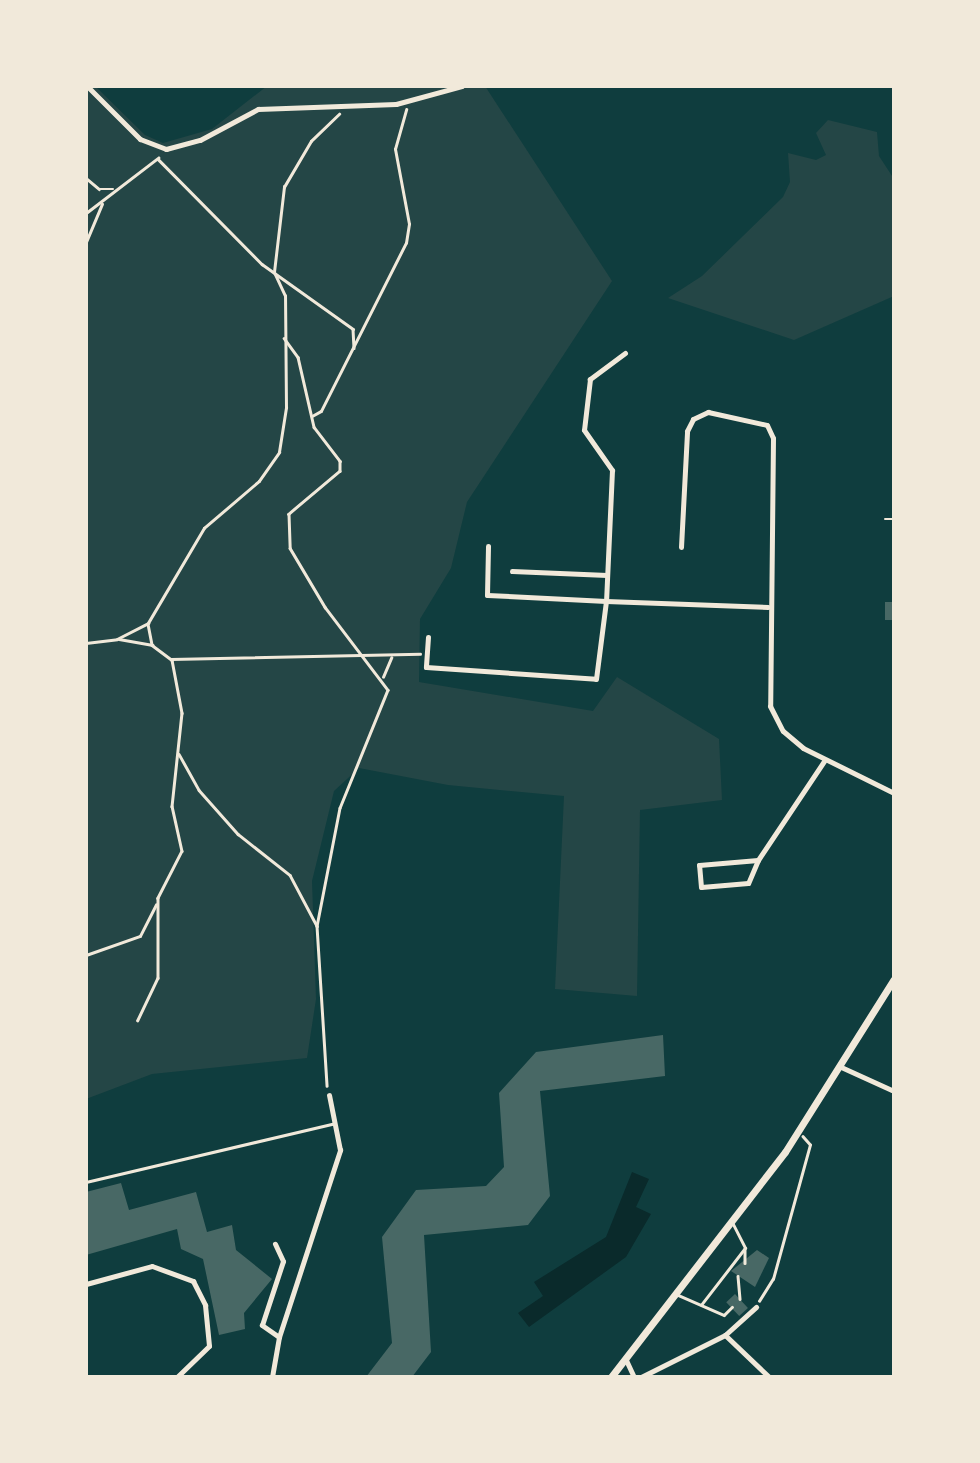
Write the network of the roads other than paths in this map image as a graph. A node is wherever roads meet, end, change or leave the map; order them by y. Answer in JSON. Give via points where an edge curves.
{"nodes":[{"id":1,"x":87,"y":86,"type":"edge"},
{"id":2,"x":462,"y":86,"type":"edge"},
{"id":3,"x":625,"y":353,"type":"dead end"},
{"id":4,"x":885,"y":519,"type":"dead end"},
{"id":5,"x":894,"y":519,"type":"edge"},
{"id":6,"x":488,"y":546,"type":"dead end"},
{"id":7,"x":681,"y":547,"type":"dead end"},
{"id":8,"x":512,"y":570,"type":"dead end"},
{"id":9,"x":607,"y":575,"type":"junction"},
{"id":10,"x":606,"y":601,"type":"junction"},
{"id":11,"x":768,"y":607,"type":"junction"},
{"id":12,"x":428,"y":637,"type":"dead end"},
{"id":13,"x":824,"y":761,"type":"junction"},
{"id":14,"x":894,"y":793,"type":"edge"},
{"id":15,"x":758,"y":859,"type":"junction"},
{"id":16,"x":894,"y":979,"type":"edge"},
{"id":17,"x":841,"y":1066,"type":"junction"},
{"id":18,"x":894,"y":1091,"type":"edge"},
{"id":19,"x":329,"y":1096,"type":"road end"},
{"id":20,"x":332,"y":1124,"type":"junction"},
{"id":21,"x":86,"y":1182,"type":"edge"},
{"id":22,"x":733,"y":1223,"type":"junction"},
{"id":23,"x":275,"y":1244,"type":"dead end"},
{"id":24,"x":745,"y":1248,"type":"junction"},
{"id":25,"x":746,"y":1263,"type":"dead end"},
{"id":26,"x":738,"y":1276,"type":"dead end"},
{"id":27,"x":86,"y":1284,"type":"edge"},
{"id":28,"x":678,"y":1295,"type":"junction"},
{"id":29,"x":740,"y":1299,"type":"dead end"},
{"id":30,"x":701,"y":1305,"type":"junction"},
{"id":31,"x":732,"y":1307,"type":"dead end"},
{"id":32,"x":756,"y":1307,"type":"road end"},
{"id":33,"x":725,"y":1335,"type":"junction"},
{"id":34,"x":279,"y":1337,"type":"junction"},
{"id":35,"x":626,"y":1360,"type":"junction"},
{"id":36,"x":177,"y":1377,"type":"edge"},
{"id":37,"x":272,"y":1377,"type":"edge"},
{"id":38,"x":611,"y":1377,"type":"edge"},
{"id":39,"x":635,"y":1377,"type":"edge"},
{"id":40,"x":641,"y":1377,"type":"edge"},
{"id":41,"x":769,"y":1377,"type":"edge"}],
"edges":[{"from":1,"to":2,"type":"street","via":[[140,139],[166,149],[200,140],[258,109],[410,101]]},
{"from":3,"to":9,"type":"street","via":[[590,379],[584,430],[612,470]]},
{"from":4,"to":5,"type":"lane"},
{"from":6,"to":10,"type":"street","via":[[487,595]]},
{"from":7,"to":11,"type":"street","via":[[687,431],[693,419],[708,412],[767,425],[773,438]]},
{"from":8,"to":9,"type":"street"},
{"from":9,"to":10,"type":"street"},
{"from":10,"to":11,"type":"street"},
{"from":10,"to":12,"type":"street","via":[[597,679],[426,667]]},
{"from":11,"to":13,"type":"street","via":[[770,706],[783,731]]},
{"from":13,"to":14,"type":"street"},
{"from":13,"to":15,"type":"street"},
{"from":15,"to":15,"type":"street","via":[[699,865],[701,887],[748,883]]},
{"from":16,"to":17,"type":"street"},
{"from":17,"to":18,"type":"street"},
{"from":17,"to":22,"type":"street"},
{"from":19,"to":20,"type":"street"},
{"from":20,"to":21,"type":"lane"},
{"from":20,"to":34,"type":"street","via":[[340,1150],[327,1203]]},
{"from":22,"to":24,"type":"lane"},
{"from":22,"to":28,"type":"street"},
{"from":23,"to":34,"type":"street","via":[[283,1262],[262,1325]]},
{"from":24,"to":25,"type":"lane"},
{"from":24,"to":30,"type":"lane"},
{"from":26,"to":29,"type":"lane"},
{"from":27,"to":36,"type":"street","via":[[152,1266],[193,1281],[205,1304],[209,1346]]},
{"from":28,"to":30,"type":"lane"},
{"from":28,"to":35,"type":"street"},
{"from":30,"to":31,"type":"lane","via":[[724,1315]]},
{"from":32,"to":33,"type":"street"},
{"from":33,"to":40,"type":"street"},
{"from":33,"to":41,"type":"street"},
{"from":34,"to":37,"type":"street"},
{"from":35,"to":38,"type":"street"},
{"from":35,"to":39,"type":"street"}]}
